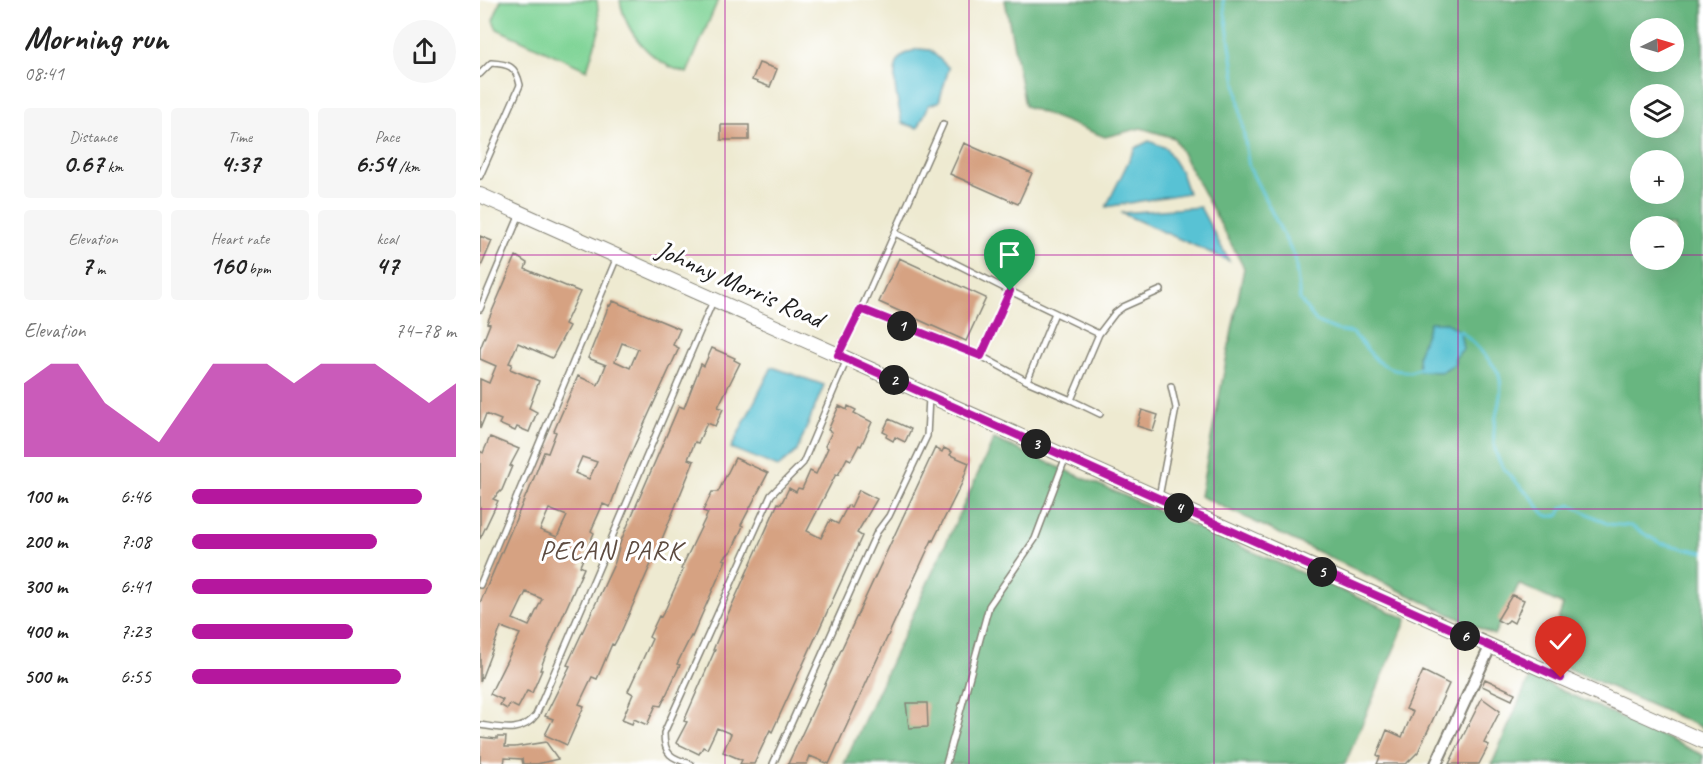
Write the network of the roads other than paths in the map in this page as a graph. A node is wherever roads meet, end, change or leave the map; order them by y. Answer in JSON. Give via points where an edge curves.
{"nodes":[{"id":1,"x":480,"y":74,"type":"edge"},
{"id":2,"x":943,"y":124,"type":"dead end"},
{"id":3,"x":480,"y":154,"type":"edge"},
{"id":4,"x":487,"y":159,"type":"junction"},
{"id":5,"x":480,"y":176,"type":"edge"},
{"id":6,"x":480,"y":195,"type":"edge"},
{"id":7,"x":521,"y":213,"type":"junction"},
{"id":8,"x":895,"y":232,"type":"junction"},
{"id":9,"x":618,"y":256,"type":"junction"},
{"id":10,"x":1161,"y":290,"type":"dead end"},
{"id":11,"x":1010,"y":291,"type":"junction"},
{"id":12,"x":714,"y":299,"type":"junction"},
{"id":13,"x":480,"y":309,"type":"edge"},
{"id":14,"x":861,"y":309,"type":"junction"},
{"id":15,"x":1055,"y":312,"type":"junction"},
{"id":16,"x":1099,"y":334,"type":"junction"},
{"id":17,"x":981,"y":356,"type":"junction"},
{"id":18,"x":842,"y":357,"type":"junction"},
{"id":19,"x":1027,"y":381,"type":"junction"},
{"id":20,"x":1171,"y":386,"type":"dead end"},
{"id":21,"x":929,"y":396,"type":"junction"},
{"id":22,"x":1071,"y":400,"type":"junction"},
{"id":23,"x":1100,"y":414,"type":"dead end"},
{"id":24,"x":1066,"y":457,"type":"junction"},
{"id":25,"x":1158,"y":498,"type":"junction"},
{"id":26,"x":480,"y":585,"type":"edge"},
{"id":27,"x":1490,"y":647,"type":"junction"},
{"id":28,"x":480,"y":725,"type":"edge"},
{"id":29,"x":1703,"y":741,"type":"edge"},
{"id":30,"x":691,"y":764,"type":"edge"},
{"id":31,"x":773,"y":764,"type":"edge"},
{"id":32,"x":946,"y":764,"type":"edge"},
{"id":33,"x":1436,"y":764,"type":"edge"}],
"edges":[{"from":1,"to":4,"type":"lane","via":[[491,63],[502,64],[518,74],[520,85]]},
{"from":2,"to":8,"type":"lane"},
{"from":3,"to":4,"type":"lane"},
{"from":4,"to":5,"type":"lane"},
{"from":6,"to":7,"type":"street","name":"Johnny Morris Road"},
{"from":7,"to":9,"type":"street","name":"Johnny Morris Road"},
{"from":7,"to":13,"type":"lane"},
{"from":8,"to":11,"type":"lane"},
{"from":8,"to":14,"type":"lane"},
{"from":9,"to":12,"type":"street","name":"Johnny Morris Road"},
{"from":9,"to":26,"type":"lane"},
{"from":10,"to":16,"type":"lane","via":[[1123,307]]},
{"from":11,"to":15,"type":"lane"},
{"from":11,"to":17,"type":"lane"},
{"from":12,"to":18,"type":"street","name":"Johnny Morris Road"},
{"from":12,"to":28,"type":"lane","via":[[536,715],[521,727]]},
{"from":14,"to":17,"type":"lane"},
{"from":14,"to":18,"type":"lane"},
{"from":15,"to":16,"type":"lane"},
{"from":15,"to":19,"type":"lane"},
{"from":16,"to":22,"type":"lane"},
{"from":17,"to":19,"type":"lane"},
{"from":18,"to":21,"type":"street","name":"Johnny Morris Road"},
{"from":18,"to":30,"type":"lane","via":[[803,463],[771,495],[664,733],[667,752]]},
{"from":19,"to":22,"type":"lane"},
{"from":20,"to":25,"type":"lane","via":[[1176,408]]},
{"from":21,"to":24,"type":"street","name":"Johnny Morris Road"},
{"from":21,"to":31,"type":"lane","via":[[927,436],[889,516],[877,532]]},
{"from":22,"to":23,"type":"lane"},
{"from":24,"to":25,"type":"street","name":"Johnny Morris Road"},
{"from":24,"to":32,"type":"lane","via":[[1035,539],[989,606]]},
{"from":25,"to":27,"type":"street","name":"Johnny Morris Road"},
{"from":27,"to":29,"type":"street","name":"Johnny Morris Road"},
{"from":27,"to":33,"type":"street"}]}
